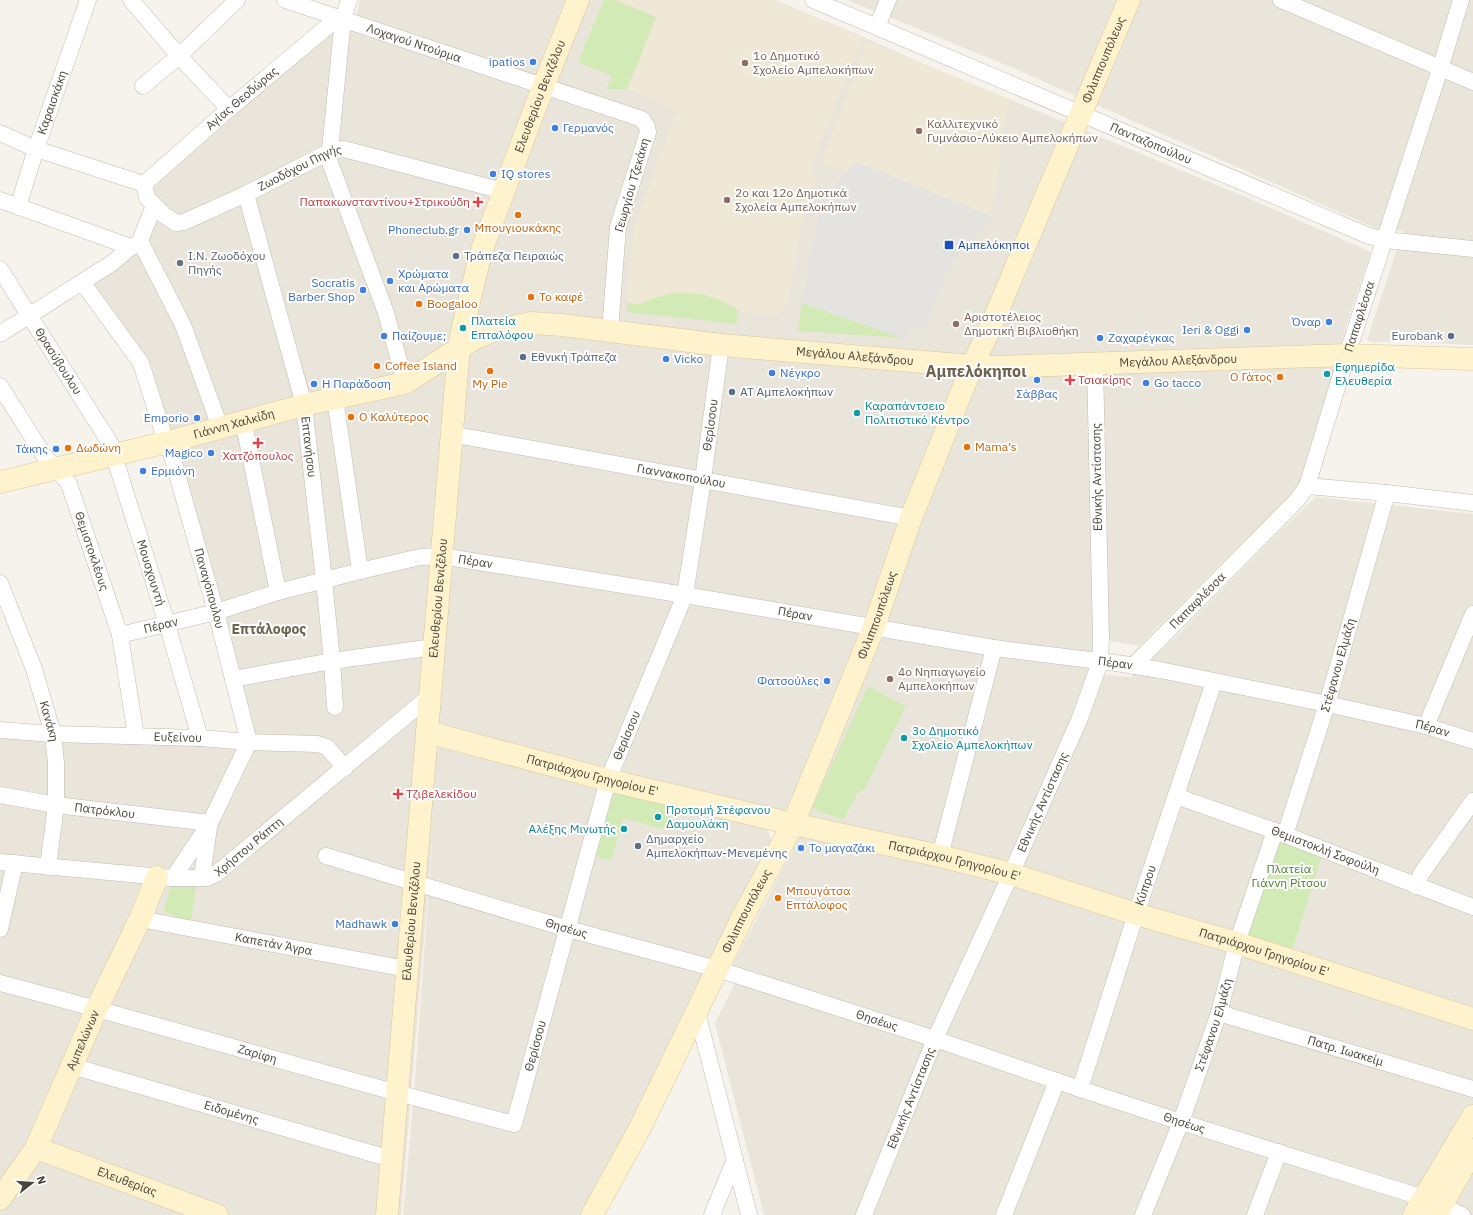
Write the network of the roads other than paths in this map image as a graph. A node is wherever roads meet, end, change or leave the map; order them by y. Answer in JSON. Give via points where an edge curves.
{"nodes":[{"id":1,"x":88,"y":0,"type":"edge"},
{"id":2,"x":131,"y":0,"type":"edge"},
{"id":3,"x":236,"y":0,"type":"edge"},
{"id":4,"x":285,"y":0,"type":"edge"},
{"id":5,"x":349,"y":0,"type":"edge"},
{"id":6,"x":578,"y":0,"type":"edge"},
{"id":7,"x":813,"y":0,"type":"edge"},
{"id":8,"x":888,"y":0,"type":"edge"},
{"id":9,"x":1128,"y":0,"type":"edge"},
{"id":10,"x":1281,"y":0,"type":"edge"},
{"id":11,"x":1461,"y":0,"type":"edge"},
{"id":12,"x":846,"y":6,"type":"edge"},
{"id":13,"x":343,"y":19,"type":"junction"},
{"id":14,"x":877,"y":27,"type":"junction"},
{"id":15,"x":179,"y":56,"type":"junction"},
{"id":16,"x":1440,"y":69,"type":"junction"},
{"id":17,"x":1473,"y":82,"type":"edge"},
{"id":18,"x":143,"y":86,"type":"dead end"},
{"id":19,"x":543,"y":87,"type":"junction"},
{"id":20,"x":229,"y":109,"type":"junction"},
{"id":21,"x":1080,"y":114,"type":"junction"},
{"id":22,"x":0,"y":133,"type":"edge"},
{"id":23,"x":36,"y":149,"type":"junction"},
{"id":24,"x":331,"y":151,"type":"junction"},
{"id":25,"x":144,"y":184,"type":"junction"},
{"id":26,"x":504,"y":191,"type":"junction"},
{"id":27,"x":246,"y":194,"type":"junction"},
{"id":28,"x":0,"y":200,"type":"edge"},
{"id":29,"x":154,"y":206,"type":"junction"},
{"id":30,"x":18,"y":207,"type":"junction"},
{"id":31,"x":1385,"y":240,"type":"junction"},
{"id":32,"x":135,"y":245,"type":"junction"},
{"id":33,"x":1473,"y":249,"type":"edge"},
{"id":34,"x":0,"y":269,"type":"edge"},
{"id":35,"x":82,"y":282,"type":"junction"},
{"id":36,"x":28,"y":316,"type":"junction"},
{"id":37,"x":610,"y":331,"type":"junction"},
{"id":38,"x":0,"y":334,"type":"edge"},
{"id":39,"x":721,"y":345,"type":"junction"},
{"id":40,"x":459,"y":347,"type":"junction"},
{"id":41,"x":1348,"y":355,"type":"junction"},
{"id":42,"x":1473,"y":359,"type":"edge"},
{"id":43,"x":1095,"y":363,"type":"junction"},
{"id":44,"x":972,"y":366,"type":"junction"},
{"id":45,"x":456,"y":379,"type":"junction"},
{"id":46,"x":405,"y":383,"type":"junction"},
{"id":47,"x":0,"y":386,"type":"edge"},
{"id":48,"x":335,"y":398,"type":"junction"},
{"id":49,"x":304,"y":405,"type":"junction"},
{"id":50,"x":243,"y":420,"type":"junction"},
{"id":51,"x":220,"y":427,"type":"junction"},
{"id":52,"x":451,"y":434,"type":"junction"},
{"id":53,"x":167,"y":442,"type":"junction"},
{"id":54,"x":115,"y":454,"type":"junction"},
{"id":55,"x":56,"y":468,"type":"junction"},
{"id":56,"x":703,"y":480,"type":"junction"},
{"id":57,"x":0,"y":482,"type":"edge"},
{"id":58,"x":1307,"y":486,"type":"junction"},
{"id":59,"x":1387,"y":493,"type":"junction"},
{"id":60,"x":1473,"y":503,"type":"edge"},
{"id":61,"x":911,"y":518,"type":"junction"},
{"id":62,"x":441,"y":556,"type":"junction"},
{"id":63,"x":360,"y":571,"type":"junction"},
{"id":64,"x":324,"y":580,"type":"junction"},
{"id":65,"x":0,"y":583,"type":"edge"},
{"id":66,"x":278,"y":592,"type":"junction"},
{"id":67,"x":685,"y":596,"type":"junction"},
{"id":68,"x":216,"y":612,"type":"junction"},
{"id":69,"x":1473,"y":614,"type":"edge"},
{"id":70,"x":167,"y":624,"type":"junction"},
{"id":71,"x":874,"y":627,"type":"junction"},
{"id":72,"x":120,"y":635,"type":"junction"},
{"id":73,"x":434,"y":647,"type":"junction"},
{"id":74,"x":994,"y":648,"type":"junction"},
{"id":75,"x":332,"y":661,"type":"junction"},
{"id":76,"x":1100,"y":662,"type":"junction"},
{"id":77,"x":1133,"y":666,"type":"junction"},
{"id":78,"x":233,"y":679,"type":"junction"},
{"id":79,"x":1214,"y":682,"type":"junction"},
{"id":80,"x":430,"y":696,"type":"junction"},
{"id":81,"x":1327,"y":704,"type":"junction"},
{"id":82,"x":335,"y":707,"type":"dead end"},
{"id":83,"x":1426,"y":726,"type":"junction"},
{"id":84,"x":0,"y":730,"type":"edge"},
{"id":85,"x":427,"y":732,"type":"junction"},
{"id":86,"x":53,"y":734,"type":"junction"},
{"id":87,"x":136,"y":736,"type":"junction"},
{"id":88,"x":200,"y":738,"type":"junction"},
{"id":89,"x":1473,"y":741,"type":"edge"},
{"id":90,"x":249,"y":742,"type":"junction"},
{"id":91,"x":344,"y":768,"type":"junction"},
{"id":92,"x":608,"y":780,"type":"junction"},
{"id":93,"x":0,"y":795,"type":"edge"},
{"id":94,"x":1176,"y":796,"type":"junction"},
{"id":95,"x":56,"y":805,"type":"junction"},
{"id":96,"x":1470,"y":811,"type":"edge"},
{"id":97,"x":210,"y":823,"type":"junction"},
{"id":98,"x":793,"y":824,"type":"junction"},
{"id":99,"x":1280,"y":833,"type":"junction"},
{"id":100,"x":326,"y":856,"type":"dead end"},
{"id":101,"x":940,"y":856,"type":"junction"},
{"id":102,"x":7,"y":863,"type":"edge"},
{"id":103,"x":48,"y":867,"type":"junction"},
{"id":104,"x":1011,"y":874,"type":"junction"},
{"id":105,"x":165,"y":877,"type":"junction"},
{"id":106,"x":202,"y":878,"type":"junction"},
{"id":107,"x":414,"y":882,"type":"junction"},
{"id":108,"x":1416,"y":886,"type":"junction"},
{"id":109,"x":1473,"y":907,"type":"edge"},
{"id":110,"x":1136,"y":914,"type":"junction"},
{"id":111,"x":140,"y":919,"type":"junction"},
{"id":112,"x":0,"y":929,"type":"edge"},
{"id":113,"x":568,"y":929,"type":"junction"},
{"id":114,"x":1238,"y":943,"type":"junction"},
{"id":115,"x":407,"y":969,"type":"junction"},
{"id":116,"x":717,"y":969,"type":"junction"},
{"id":117,"x":0,"y":983,"type":"edge"},
{"id":118,"x":97,"y":1008,"type":"junction"},
{"id":119,"x":697,"y":1012,"type":"junction"},
{"id":120,"x":1219,"y":1013,"type":"junction"},
{"id":121,"x":1473,"y":1019,"type":"edge"},
{"id":122,"x":935,"y":1039,"type":"junction"},
{"id":123,"x":72,"y":1066,"type":"junction"},
{"id":124,"x":1057,"y":1080,"type":"junction"},
{"id":125,"x":1080,"y":1089,"type":"junction"},
{"id":126,"x":1473,"y":1089,"type":"edge"},
{"id":127,"x":397,"y":1094,"type":"junction"},
{"id":128,"x":1473,"y":1116,"type":"edge"},
{"id":129,"x":1181,"y":1122,"type":"junction"},
{"id":130,"x":514,"y":1124,"type":"joint"},
{"id":131,"x":36,"y":1148,"type":"junction"},
{"id":132,"x":1473,"y":1150,"type":"edge"},
{"id":133,"x":1279,"y":1152,"type":"junction"},
{"id":134,"x":391,"y":1160,"type":"junction"},
{"id":135,"x":735,"y":1160,"type":"junction"},
{"id":136,"x":0,"y":1199,"type":"edge"},
{"id":137,"x":1429,"y":1209,"type":"edge"},
{"id":138,"x":217,"y":1215,"type":"edge"},
{"id":139,"x":387,"y":1215,"type":"edge"},
{"id":140,"x":592,"y":1215,"type":"edge"},
{"id":141,"x":712,"y":1215,"type":"edge"},
{"id":142,"x":749,"y":1215,"type":"edge"},
{"id":143,"x":864,"y":1215,"type":"edge"},
{"id":144,"x":1004,"y":1215,"type":"edge"},
{"id":145,"x":1143,"y":1215,"type":"edge"},
{"id":146,"x":1256,"y":1215,"type":"edge"},
{"id":147,"x":1462,"y":1215,"type":"edge"}],
"edges":[{"from":1,"to":23,"type":"street","name":"Καραισκάκη"},
{"from":2,"to":15,"type":"street"},
{"from":3,"to":15,"type":"street"},
{"from":4,"to":13,"type":"street","name":"Λοχαγού Ντούρμα"},
{"from":5,"to":13,"type":"street"},
{"from":6,"to":19,"type":"main road","name":"Ελευθερίου Βενιζέλου"},
{"from":7,"to":12,"type":"street","name":"Πανταζοπούλου"},
{"from":8,"to":14,"type":"street"},
{"from":9,"to":21,"type":"main road","name":"Φιλιππουπόλεως"},
{"from":10,"to":16,"type":"street"},
{"from":11,"to":16,"type":"street","name":"Παπαφλέσσα"},
{"from":12,"to":14,"type":"street","name":"Πανταζοπούλου"},
{"from":13,"to":19,"type":"street","name":"Λοχαγού Ντούρμα"},
{"from":13,"to":20,"type":"street","name":"Αγίας Θεοδώρας","via":[[328,26]]},
{"from":13,"to":24,"type":"street"},
{"from":14,"to":21,"type":"street","name":"Πανταζοπούλου"},
{"from":15,"to":18,"type":"street"},
{"from":15,"to":20,"type":"street"},
{"from":16,"to":17,"type":"street"},
{"from":16,"to":31,"type":"street","name":"Παπαφλέσσα"},
{"from":19,"to":26,"type":"main road","name":"Ελευθερίου Βενιζέλου"},
{"from":19,"to":37,"type":"street","name":"Γεωργίου Τζεκάκη","via":[[637,117],[642,119],[647,127],[647,136],[618,227]]},
{"from":20,"to":25,"type":"street","name":"Αγίας Θεοδώρας"},
{"from":21,"to":31,"type":"street","name":"Πανταζοπούλου","via":[[1369,236]]},
{"from":21,"to":44,"type":"main road","name":"Φιλιππουπόλεως"},
{"from":22,"to":23,"type":"street"},
{"from":23,"to":25,"type":"street"},
{"from":23,"to":30,"type":"street","name":"Καραισκάκη"},
{"from":24,"to":26,"type":"street","name":"Ζωοδόχου Πηγής","via":[[344,149]]},
{"from":24,"to":27,"type":"street","name":"Ζωοδόχου Πηγής"},
{"from":24,"to":46,"type":"street","via":[[329,160],[386,313]]},
{"from":25,"to":29,"type":"street","name":"Ζωοδόχου Πηγής","via":[[146,198]]},
{"from":26,"to":40,"type":"main road","name":"Ελευθερίου Βενιζέλου","via":[[481,252]]},
{"from":27,"to":29,"type":"street","name":"Ζωοδόχου Πηγής","via":[[180,223],[172,222]]},
{"from":27,"to":49,"type":"street","name":"Επτανήσου"},
{"from":28,"to":30,"type":"street"},
{"from":29,"to":32,"type":"street"},
{"from":30,"to":32,"type":"street","via":[[91,233]]},
{"from":31,"to":33,"type":"street","name":"Πανταζοπούλου"},
{"from":31,"to":41,"type":"street","name":"Παπαφλέσσα"},
{"from":32,"to":35,"type":"street"},
{"from":32,"to":51,"type":"street","via":[[142,246],[183,325]]},
{"from":34,"to":36,"type":"street","name":"Θρασύβουλου"},
{"from":35,"to":36,"type":"street"},
{"from":35,"to":53,"type":"street","name":"Παναγόπουλου","via":[[141,363]]},
{"from":36,"to":38,"type":"street"},
{"from":36,"to":54,"type":"street","name":"Θρασύβουλου"},
{"from":37,"to":39,"type":"main road","name":"Μεγάλου Αλεξάνδρου"},
{"from":37,"to":40,"type":"main road","name":"Μεγάλου Αλεξάνδρου","via":[[531,323],[495,330]]},
{"from":39,"to":44,"type":"main road","name":"Μεγάλου Αλεξάνδρου"},
{"from":39,"to":56,"type":"street","name":"Θερίσσου"},
{"from":40,"to":45,"type":"main road","name":"Ελευθερίου Βενιζέλου"},
{"from":40,"to":46,"type":"main road","name":"Γιάννη Χαλκίδη"},
{"from":41,"to":42,"type":"main road","name":"Μεγάλου Αλεξάνδρου"},
{"from":41,"to":43,"type":"main road","name":"Μεγάλου Αλεξάνδρου"},
{"from":41,"to":58,"type":"street","name":"Παπαφλέσσα"},
{"from":43,"to":44,"type":"main road","name":"Μεγάλου Αλεξάνδρου"},
{"from":43,"to":76,"type":"street","name":"Εθνικής Αντίστασης"},
{"from":44,"to":61,"type":"main road","name":"Φιλιππουπόλεως"},
{"from":45,"to":46,"type":"main road"},
{"from":45,"to":52,"type":"main road","name":"Ελευθερίου Βενιζέλου"},
{"from":46,"to":48,"type":"main road","name":"Γιάννη Χαλκίδη"},
{"from":47,"to":55,"type":"street","name":"Θεμιστοκλέους","via":[[45,457]]},
{"from":48,"to":49,"type":"main road","name":"Γιάννη Χαλκίδη"},
{"from":48,"to":63,"type":"street"},
{"from":49,"to":50,"type":"main road","name":"Γιάννη Χαλκίδη"},
{"from":49,"to":64,"type":"street","name":"Επτανήσου"},
{"from":50,"to":51,"type":"main road","name":"Γιάννη Χαλκίδη"},
{"from":50,"to":66,"type":"street"},
{"from":51,"to":53,"type":"main road","name":"Γιάννη Χαλκίδη"},
{"from":52,"to":56,"type":"street","name":"Γιαννακοπούλου"},
{"from":52,"to":62,"type":"main road","name":"Ελευθερίου Βενιζέλου"},
{"from":53,"to":54,"type":"main road","name":"Γιάννη Χαλκίδη"},
{"from":53,"to":68,"type":"street","name":"Παναγόπουλου"},
{"from":54,"to":55,"type":"main road","name":"Γιάννη Χαλκίδη"},
{"from":54,"to":70,"type":"street","name":"Μουσχουντή"},
{"from":55,"to":57,"type":"main road","name":"Γιάννη Χαλκίδη"},
{"from":55,"to":72,"type":"street","name":"Θεμιστοκλέους","via":[[69,484]]},
{"from":56,"to":61,"type":"street","name":"Γιαννακοπούλου"},
{"from":56,"to":67,"type":"street","name":"Θερίσσου"},
{"from":58,"to":59,"type":"street"},
{"from":58,"to":77,"type":"street","name":"Παπαφλέσσα","via":[[1298,499]]},
{"from":59,"to":60,"type":"street"},
{"from":59,"to":81,"type":"street","name":"Στέφανου Ελμάζη"},
{"from":61,"to":71,"type":"main road","name":"Φιλιππουπόλεως"},
{"from":62,"to":63,"type":"street","name":"Πέραν","via":[[420,557]]},
{"from":62,"to":67,"type":"street","name":"Πέραν"},
{"from":62,"to":73,"type":"main road","name":"Ελευθερίου Βενιζέλου"},
{"from":63,"to":64,"type":"street","name":"Πέραν"},
{"from":64,"to":66,"type":"street","name":"Πέραν"},
{"from":64,"to":75,"type":"street","name":"Επτανήσου"},
{"from":65,"to":86,"type":"street","name":"Κανάκη","via":[[34,670]]},
{"from":66,"to":68,"type":"street","name":"Πέραν"},
{"from":67,"to":71,"type":"street","name":"Πέραν"},
{"from":67,"to":92,"type":"street","name":"Θερίσσου"},
{"from":68,"to":70,"type":"street","name":"Πέραν"},
{"from":68,"to":78,"type":"street","name":"Παναγόπουλου"},
{"from":69,"to":83,"type":"street"},
{"from":70,"to":72,"type":"street","name":"Πέραν"},
{"from":70,"to":88,"type":"street","name":"Μουσχουντή"},
{"from":71,"to":74,"type":"street","name":"Πέραν"},
{"from":71,"to":98,"type":"main road","name":"Φιλιππουπόλεως"},
{"from":72,"to":87,"type":"street","name":"Θεμιστοκλέους"},
{"from":73,"to":75,"type":"street"},
{"from":73,"to":80,"type":"main road","name":"Ελευθερίου Βενιζέλου"},
{"from":74,"to":76,"type":"street","name":"Πέραν"},
{"from":74,"to":101,"type":"street"},
{"from":75,"to":78,"type":"street"},
{"from":75,"to":82,"type":"street","name":"Επτανήσου"},
{"from":76,"to":77,"type":"street","name":"Πέραν"},
{"from":76,"to":104,"type":"street","name":"Εθνικής Αντίστασης","via":[[1080,718]]},
{"from":77,"to":79,"type":"street","name":"Πέραν"},
{"from":78,"to":90,"type":"street","name":"Παναγόπουλου"},
{"from":79,"to":81,"type":"street","name":"Πέραν"},
{"from":79,"to":94,"type":"street","name":"Κύπρου"},
{"from":80,"to":85,"type":"main road","name":"Ελευθερίου Βενιζέλου"},
{"from":80,"to":91,"type":"street","name":"Χρήστου Ράπτη"},
{"from":81,"to":83,"type":"street","name":"Πέραν"},
{"from":81,"to":99,"type":"street","name":"Στέφανου Ελμάζη"},
{"from":83,"to":89,"type":"street","name":"Πέραν"},
{"from":84,"to":86,"type":"street","name":"Ευξείνου"},
{"from":85,"to":92,"type":"main road","name":"Πατριάρχου Γρηγορίου Ε'"},
{"from":85,"to":107,"type":"main road","name":"Ελευθερίου Βενιζέλου"},
{"from":86,"to":87,"type":"street","name":"Ευξείνου"},
{"from":86,"to":95,"type":"street","name":"Κανάκη"},
{"from":87,"to":88,"type":"street","name":"Ευξείνου"},
{"from":88,"to":90,"type":"street","name":"Ευξείνου"},
{"from":90,"to":91,"type":"street","name":"Ευξείνου","via":[[321,744],[327,747]]},
{"from":90,"to":97,"type":"street"},
{"from":91,"to":106,"type":"street","name":"Χρήστου Ράπτη","via":[[216,874],[210,878]]},
{"from":92,"to":98,"type":"main road","name":"Πατριάρχου Γρηγορίου Ε'"},
{"from":92,"to":113,"type":"street","name":"Θερίσσου"},
{"from":93,"to":95,"type":"street","name":"Πατρόκλου"},
{"from":94,"to":99,"type":"street","name":"Θεμιστοκλή Σοφούλη"},
{"from":94,"to":110,"type":"street","name":"Κύπρου"},
{"from":95,"to":97,"type":"street","name":"Πατρόκλου"},
{"from":95,"to":103,"type":"street","name":"Κανάκη"},
{"from":96,"to":108,"type":"street","via":[[1421,874]]},
{"from":97,"to":105,"type":"street"},
{"from":97,"to":106,"type":"street"},
{"from":98,"to":101,"type":"main road","name":"Πατριάρχου Γρηγορίου Ε'"},
{"from":98,"to":116,"type":"main road","name":"Φιλιππουπόλεως"},
{"from":99,"to":108,"type":"street","name":"Θεμιστοκλή Σοφούλη"},
{"from":99,"to":114,"type":"street","name":"Στέφανου Ελμάζη"},
{"from":100,"to":107,"type":"street","name":"Θησέως"},
{"from":101,"to":104,"type":"main road","name":"Πατριάρχου Γρηγορίου Ε'"},
{"from":102,"to":103,"type":"street","name":"Χρήστου Ράπτη"},
{"from":102,"to":112,"type":"street"},
{"from":103,"to":105,"type":"street","name":"Χρήστου Ράπτη"},
{"from":104,"to":110,"type":"main road","name":"Πατριάρχου Γρηγορίου Ε'"},
{"from":104,"to":122,"type":"street","name":"Εθνικής Αντίστασης"},
{"from":105,"to":106,"type":"street","name":"Χρήστου Ράπτη"},
{"from":105,"to":111,"type":"main road","name":"Αμπελώνων"},
{"from":107,"to":113,"type":"street","name":"Θησέως"},
{"from":107,"to":115,"type":"main road","name":"Ελευθερίου Βενιζέλου"},
{"from":108,"to":109,"type":"street","name":"Θεμιστοκλή Σοφούλη"},
{"from":110,"to":114,"type":"main road","name":"Πατριάρχου Γρηγορίου Ε'"},
{"from":110,"to":125,"type":"street","name":"Κύπρου"},
{"from":111,"to":115,"type":"street","name":"Καπετάν Άγρα"},
{"from":111,"to":118,"type":"main road","name":"Αμπελώνων"},
{"from":113,"to":116,"type":"street","name":"Θησέως"},
{"from":113,"to":130,"type":"street","name":"Θερίσσου"},
{"from":114,"to":120,"type":"street","name":"Στέφανου Ελμάζη"},
{"from":114,"to":121,"type":"main road","name":"Πατριάρχου Γρηγορίου Ε'"},
{"from":115,"to":127,"type":"main road","name":"Ελευθερίου Βενιζέλου"},
{"from":116,"to":119,"type":"main road","name":"Φιλιππουπόλεως"},
{"from":116,"to":122,"type":"street","name":"Θησέως"},
{"from":117,"to":118,"type":"street","name":"Ζαρίφη"},
{"from":118,"to":123,"type":"main road","name":"Αμπελώνων"},
{"from":118,"to":127,"type":"street","name":"Ζαρίφη"},
{"from":119,"to":135,"type":"street"},
{"from":119,"to":140,"type":"main road","name":"Φιλιππουπόλεως","via":[[640,1128]]},
{"from":120,"to":126,"type":"street","name":"Πατρ. Ιωακείμ"},
{"from":120,"to":129,"type":"street","name":"Στέφανου Ελμάζη"},
{"from":122,"to":124,"type":"street","name":"Θησέως"},
{"from":122,"to":143,"type":"street","name":"Εθνικής Αντίστασης"},
{"from":123,"to":131,"type":"main road","name":"Αμπελώνων"},
{"from":123,"to":134,"type":"street","name":"Ειδομένης"},
{"from":124,"to":125,"type":"street","name":"Θησέως"},
{"from":124,"to":144,"type":"street"},
{"from":125,"to":129,"type":"street","name":"Θησέως"},
{"from":127,"to":130,"type":"street","name":"Ζαρίφη"},
{"from":127,"to":134,"type":"main road","name":"Ελευθερίου Βενιζέλου"},
{"from":128,"to":137,"type":"main road"},
{"from":129,"to":133,"type":"street","name":"Θησέως"},
{"from":129,"to":145,"type":"street","name":"Στέφανου Ελμάζη"},
{"from":131,"to":136,"type":"main road","name":"Αμπελώνων"},
{"from":131,"to":138,"type":"main road","name":"Ελευθερίας"},
{"from":132,"to":137,"type":"main road"},
{"from":133,"to":137,"type":"street","name":"Θησέως"},
{"from":133,"to":146,"type":"street"},
{"from":134,"to":139,"type":"main road","name":"Ελευθερίου Βενιζέλου"},
{"from":135,"to":141,"type":"street"},
{"from":135,"to":142,"type":"street"},
{"from":137,"to":147,"type":"street","name":"Θησέως"}]}
